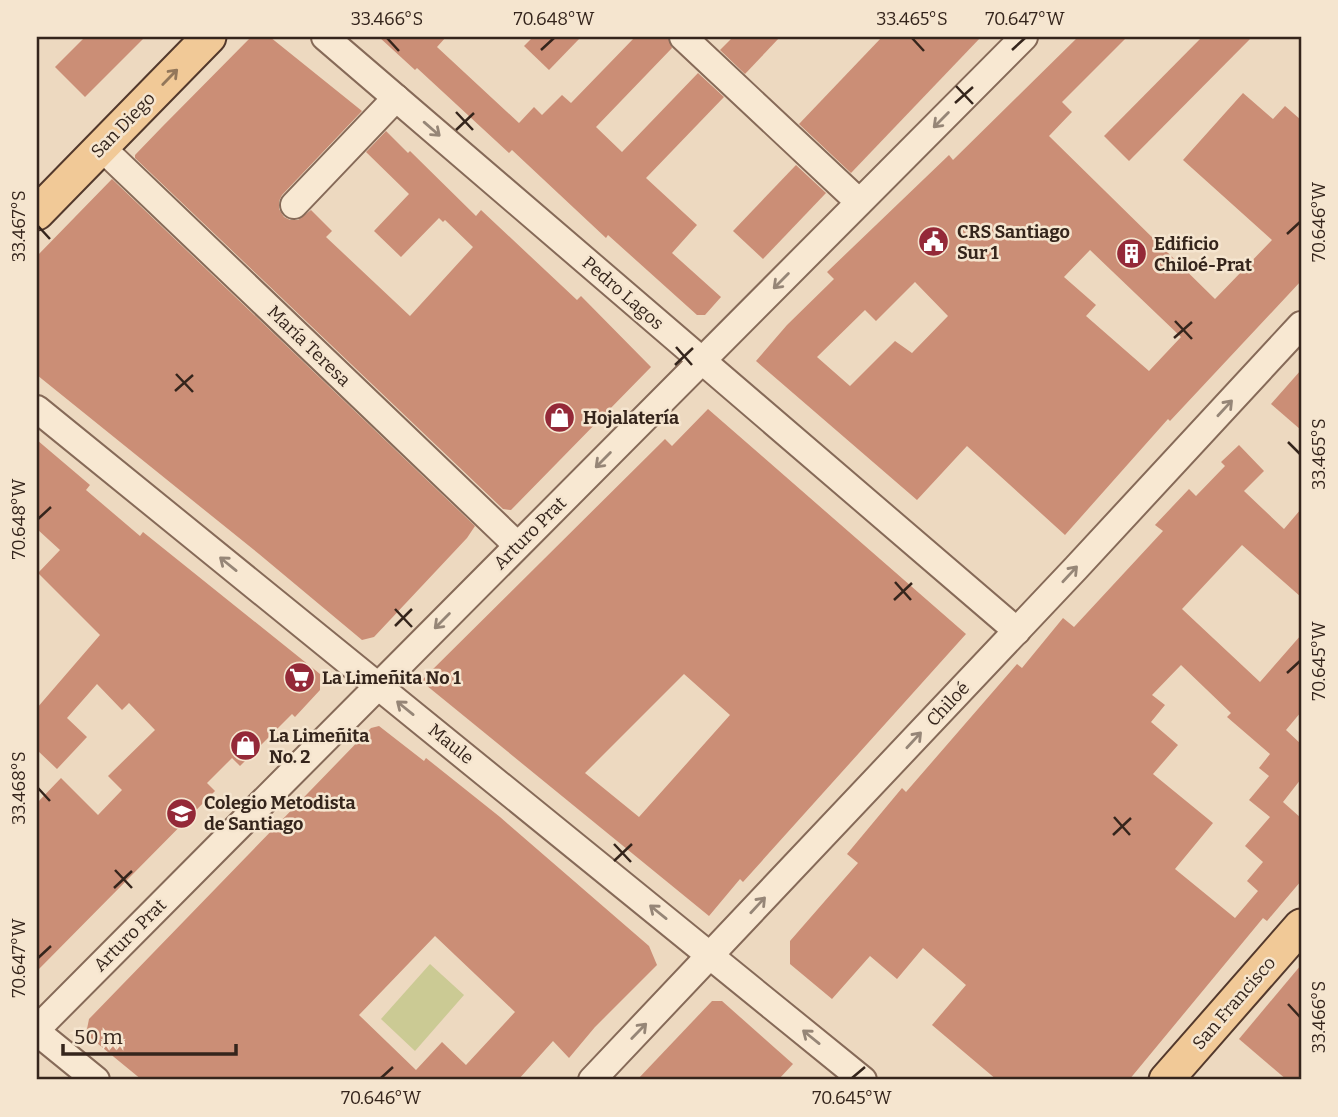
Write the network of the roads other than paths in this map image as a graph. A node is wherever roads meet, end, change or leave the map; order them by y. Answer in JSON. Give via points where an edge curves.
{"nodes":[{"id":1,"x":209,"y":37,"type":"edge"},
{"id":2,"x":325,"y":37,"type":"edge"},
{"id":3,"x":683,"y":37,"type":"edge"},
{"id":4,"x":1024,"y":37,"type":"edge"},
{"id":5,"x":396,"y":98,"type":"junction"},
{"id":6,"x":101,"y":147,"type":"junction"},
{"id":7,"x":859,"y":202,"type":"junction"},
{"id":8,"x":294,"y":205,"type":"dead end"},
{"id":9,"x":37,"y":213,"type":"edge"},
{"id":10,"x":1301,"y":326,"type":"edge"},
{"id":11,"x":702,"y":361,"type":"junction"},
{"id":12,"x":37,"y":409,"type":"edge"},
{"id":13,"x":517,"y":545,"type":"junction"},
{"id":14,"x":1017,"y":631,"type":"junction"},
{"id":15,"x":378,"y":685,"type":"junction"},
{"id":16,"x":1301,"y":926,"type":"edge"},
{"id":17,"x":711,"y":955,"type":"junction"},
{"id":18,"x":37,"y":1030,"type":"edge"},
{"id":19,"x":96,"y":1080,"type":"edge"},
{"id":20,"x":592,"y":1080,"type":"edge"},
{"id":21,"x":863,"y":1080,"type":"edge"},
{"id":22,"x":1166,"y":1080,"type":"edge"}],
"edges":[{"from":6,"to":1,"type":"main road","name":"San Diego","one_way":true},
{"from":2,"to":5,"type":"street","name":"Pedro Lagos"},
{"from":3,"to":7,"type":"street"},
{"from":4,"to":7,"type":"street","name":"Arturo Prat","one_way":true},
{"from":5,"to":8,"type":"street"},
{"from":5,"to":11,"type":"street","name":"Pedro Lagos","one_way":true},
{"from":6,"to":9,"type":"main road","name":"San Diego"},
{"from":6,"to":13,"type":"street","name":"María Teresa"},
{"from":7,"to":11,"type":"street","name":"Arturo Prat","one_way":true},
{"from":14,"to":10,"type":"street","name":"Chiloé","one_way":true},
{"from":11,"to":13,"type":"street","name":"Arturo Prat","one_way":true},
{"from":11,"to":14,"type":"street","name":"Pedro Lagos"},
{"from":15,"to":12,"type":"street","name":"Maule","one_way":true},
{"from":13,"to":15,"type":"street","name":"Arturo Prat","one_way":true},
{"from":17,"to":14,"type":"street","name":"Chiloé","one_way":true},
{"from":17,"to":15,"type":"street","name":"Maule","one_way":true},
{"from":15,"to":18,"type":"street","name":"Arturo Prat"},
{"from":16,"to":22,"type":"main road","name":"San Francisco"},
{"from":20,"to":17,"type":"street","name":"Chiloé","one_way":true},
{"from":21,"to":17,"type":"street","name":"Maule","one_way":true},
{"from":18,"to":19,"type":"street"}]}
